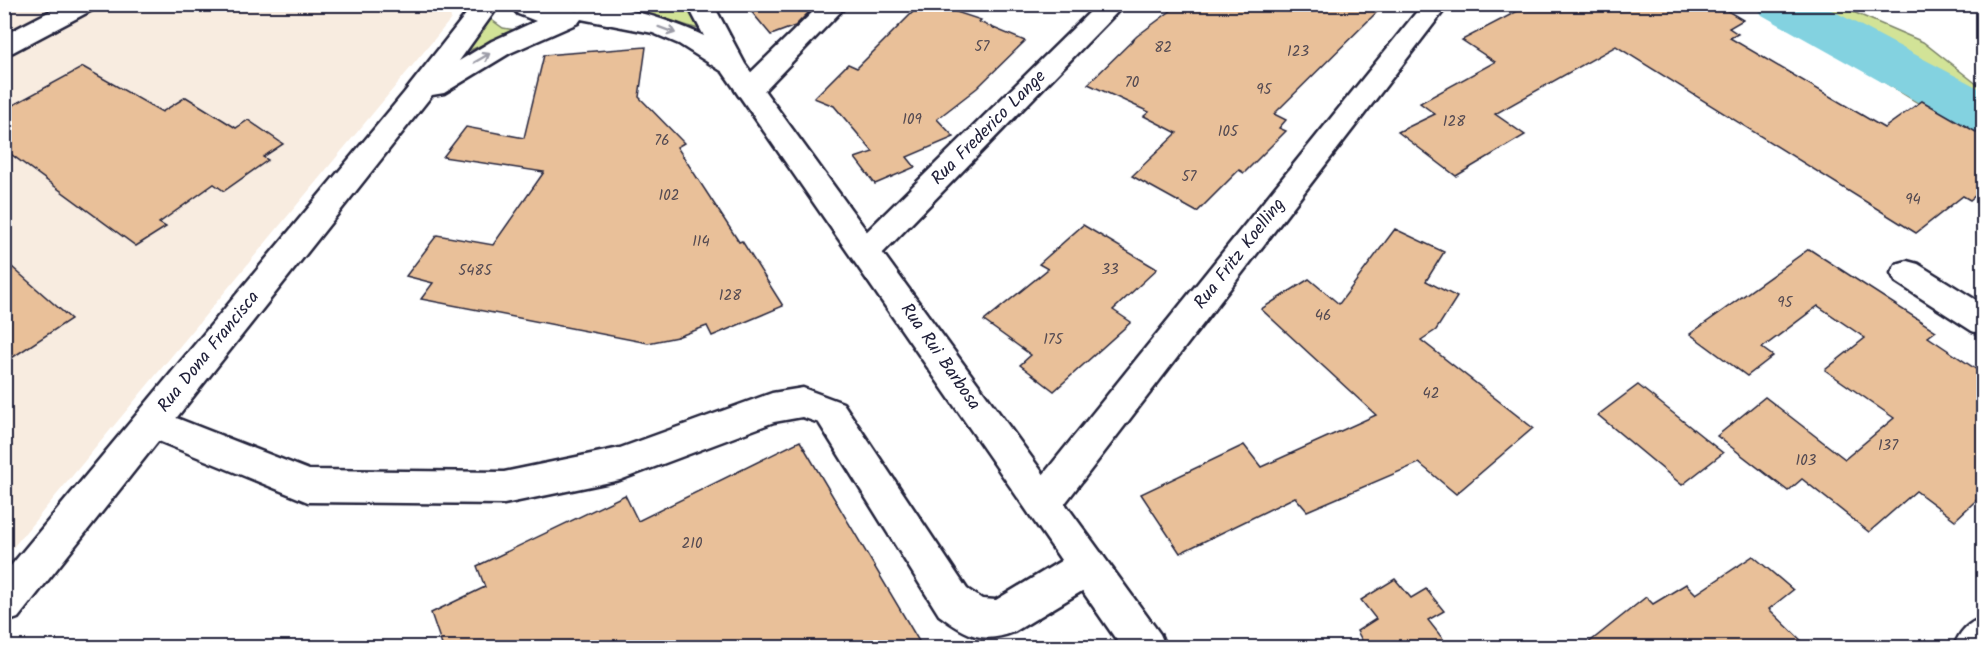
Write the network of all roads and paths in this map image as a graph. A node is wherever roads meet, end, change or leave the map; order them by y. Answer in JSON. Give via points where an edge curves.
{"nodes":[{"id":1,"x":84,"y":4,"type":"edge"},
{"id":2,"x":488,"y":4,"type":"edge"},
{"id":3,"x":521,"y":4,"type":"edge"},
{"id":4,"x":700,"y":4,"type":"edge"},
{"id":5,"x":836,"y":4,"type":"edge"},
{"id":6,"x":1113,"y":4,"type":"edge"},
{"id":7,"x":1437,"y":4,"type":"edge"},
{"id":8,"x":590,"y":12,"type":"edge"},
{"id":9,"x":4,"y":46,"type":"edge"},
{"id":10,"x":741,"y":79,"type":"junction"},
{"id":11,"x":414,"y":100,"type":"junction"},
{"id":12,"x":865,"y":252,"type":"junction"},
{"id":13,"x":1907,"y":273,"type":"dead end"},
{"id":14,"x":1983,"y":322,"type":"edge"},
{"id":15,"x":151,"y":423,"type":"junction"},
{"id":16,"x":1043,"y":503,"type":"junction"},
{"id":17,"x":1088,"y":566,"type":"junction"},
{"id":18,"x":4,"y":605,"type":"edge"},
{"id":19,"x":1983,"y":636,"type":"edge"},
{"id":20,"x":1146,"y":648,"type":"edge"},
{"id":21,"x":1973,"y":648,"type":"edge"}],
"edges":[{"from":1,"to":9,"type":"main road"},
{"from":2,"to":11,"type":"main road","name":"Rua Dona Francisca"},
{"from":3,"to":8,"type":"main road","name":"Rua Rui Barbosa","via":[[544,16]]},
{"from":4,"to":10,"type":"main road","name":"Rua Rui Barbosa"},
{"from":5,"to":10,"type":"main road"},
{"from":6,"to":12,"type":"main road","name":"Rua Frederico Lange"},
{"from":7,"to":16,"type":"main road","name":"Rua Fritz Koelling"},
{"from":8,"to":10,"type":"main road","name":"Rua Rui Barbosa","one_way":true,"via":[[671,30],[694,41]]},
{"from":11,"to":8,"type":"main road","name":"Rua Dona Francisca","one_way":true,"via":[[501,47]]},
{"from":10,"to":12,"type":"main road","name":"Rua Rui Barbosa"},
{"from":11,"to":15,"type":"main road","name":"Rua Dona Francisca"},
{"from":12,"to":16,"type":"main road","name":"Rua Rui Barbosa"},
{"from":13,"to":14,"type":"main road"},
{"from":15,"to":17,"type":"main road","via":[[308,486],[504,488],[620,464],[771,408],[803,402],[831,413],[953,602],[975,618],[1000,619]]},
{"from":15,"to":18,"type":"main road","name":"Rua Dona Francisca"},
{"from":16,"to":17,"type":"main road","name":"Rua Rui Barbosa"},
{"from":17,"to":20,"type":"main road","name":"Rua Rui Barbosa"},
{"from":19,"to":21,"type":"main road"}]}
